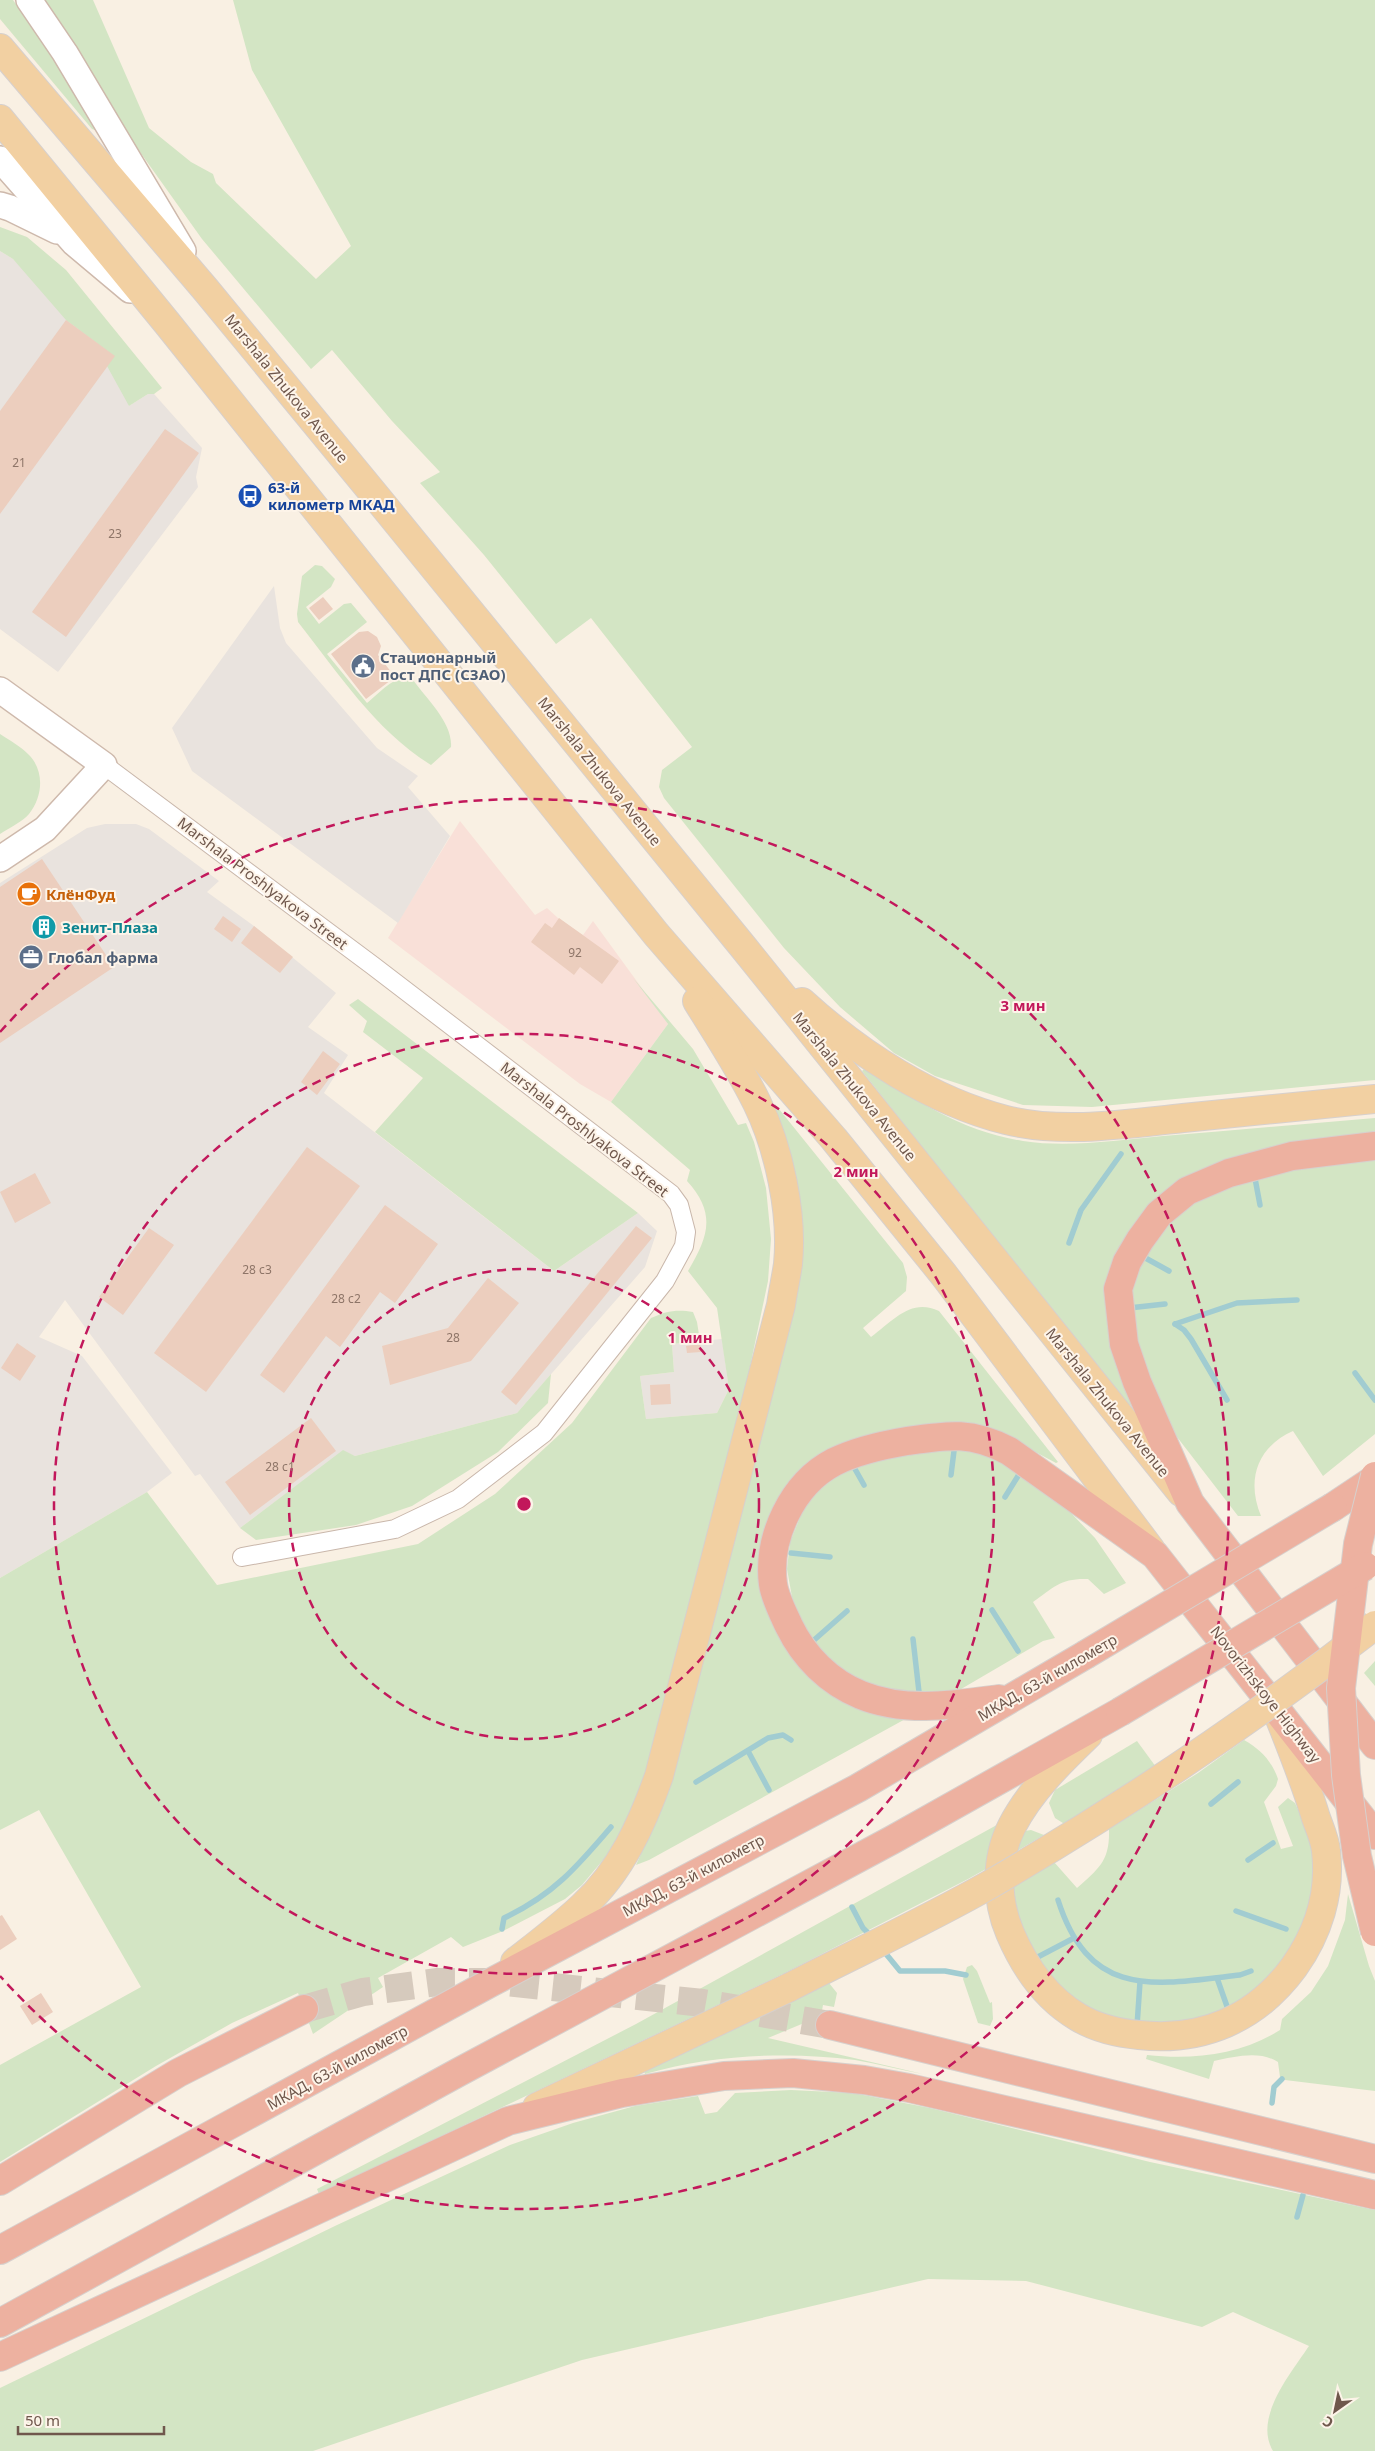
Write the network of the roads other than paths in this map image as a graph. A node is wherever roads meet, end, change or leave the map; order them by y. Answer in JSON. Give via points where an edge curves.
{"nodes":[{"id":1,"x":28,"y":0,"type":"edge"},
{"id":2,"x":0,"y":48,"type":"edge"},
{"id":3,"x":0,"y":119,"type":"edge"},
{"id":4,"x":0,"y":159,"type":"edge"},
{"id":5,"x":0,"y":206,"type":"edge"},
{"id":6,"x":74,"y":242,"type":"junction"},
{"id":7,"x":206,"y":290,"type":"junction"},
{"id":8,"x":168,"y":323,"type":"junction"},
{"id":9,"x":0,"y":690,"type":"edge"},
{"id":10,"x":104,"y":765,"type":"junction"},
{"id":11,"x":0,"y":859,"type":"edge"},
{"id":12,"x":656,"y":934,"type":"junction"},
{"id":13,"x":744,"y":948,"type":"junction"},
{"id":14,"x":1375,"y":1098,"type":"edge"},
{"id":15,"x":1375,"y":1146,"type":"edge"},
{"id":16,"x":1375,"y":1478,"type":"edge"},
{"id":17,"x":1190,"y":1503,"type":"junction"},
{"id":18,"x":1155,"y":1555,"type":"junction"},
{"id":19,"x":242,"y":1557,"type":"dead end"},
{"id":20,"x":1371,"y":1562,"type":"edge"},
{"id":21,"x":1375,"y":1626,"type":"edge"},
{"id":22,"x":1321,"y":1676,"type":"junction"},
{"id":23,"x":1010,"y":1698,"type":"junction"},
{"id":24,"x":1274,"y":1703,"type":"junction"},
{"id":25,"x":1109,"y":1719,"type":"junction"},
{"id":26,"x":1375,"y":1728,"type":"edge"},
{"id":27,"x":1375,"y":1745,"type":"edge"},
{"id":28,"x":1375,"y":1835,"type":"edge"},
{"id":29,"x":1375,"y":1932,"type":"edge"},
{"id":30,"x":490,"y":1983,"type":"junction"},
{"id":31,"x":304,"y":2009,"type":"tunnel mouth"},
{"id":32,"x":830,"y":2025,"type":"tunnel mouth"},
{"id":33,"x":508,"y":2121,"type":"junction"},
{"id":34,"x":1375,"y":2158,"type":"edge"},
{"id":35,"x":0,"y":2181,"type":"edge"},
{"id":36,"x":1375,"y":2195,"type":"edge"},
{"id":37,"x":0,"y":2250,"type":"edge"},
{"id":38,"x":0,"y":2323,"type":"edge"},
{"id":39,"x":0,"y":2357,"type":"edge"}],
"edges":[{"from":1,"to":7,"type":"main road","via":[[65,53]]},
{"from":2,"to":7,"type":"main road","name":"Marshala Zhukova Avenue"},
{"from":3,"to":8,"type":"main road"},
{"from":4,"to":6,"type":"main road"},
{"from":5,"to":6,"type":"main road","via":[[44,223]]},
{"from":6,"to":8,"type":"main road"},
{"from":7,"to":13,"type":"main road","name":"Marshala Zhukova Avenue"},
{"from":8,"to":12,"type":"main road"},
{"from":9,"to":10,"type":"main road","name":"Marshala Proshlyakova Street"},
{"from":10,"to":11,"type":"main road","via":[[45,829]]},
{"from":10,"to":19,"type":"street","name":"Marshala Proshlyakova Street","via":[[671,1194],[685,1220],[684,1246],[665,1281],[544,1433],[458,1499],[395,1529]]},
{"from":12,"to":18,"type":"main road","via":[[834,1139],[944,1275]]},
{"from":12,"to":30,"type":"main road","via":[[758,1104],[774,1148],[784,1194],[788,1262],[781,1305],[661,1766],[644,1818],[622,1858],[584,1905]]},
{"from":13,"to":14,"type":"main road","via":[[814,1013],[902,1076],[964,1107],[1008,1120],[1052,1126],[1109,1125]]},
{"from":13,"to":17,"type":"main road","name":"Marshala Zhukova Avenue"},
{"from":15,"to":17,"type":"highway","via":[[1292,1156],[1229,1173],[1187,1191],[1159,1214],[1126,1262],[1118,1289],[1124,1344],[1137,1382]]},
{"from":16,"to":23,"type":"highway","name":"МКАД, 63-й километр","bridge":true,"via":[[1333,1507]]},
{"from":16,"to":29,"type":"highway","bridge":true,"via":[[1358,1544],[1341,1688],[1346,1775],[1356,1847]]},
{"from":17,"to":22,"type":"highway"},
{"from":18,"to":23,"type":"highway","name":"Novorizhskoye Highway","via":[[1009,1451],[989,1440],[967,1435],[935,1437],[865,1451],[834,1462],[808,1483],[788,1509],[772,1566],[779,1606],[807,1656],[846,1688],[882,1701],[914,1707]]},
{"from":18,"to":24,"type":"highway","name":"Novorizhskoye Highway"},
{"from":20,"to":25,"type":"highway","bridge":true},
{"from":21,"to":33,"type":"main road","bridge":true,"via":[[1222,1739],[1120,1806],[987,1886],[790,1987]]},
{"from":22,"to":26,"type":"main road"},
{"from":22,"to":27,"type":"highway"},
{"from":23,"to":30,"type":"highway","name":"МКАД, 63-й километр","via":[[858,1788]]},
{"from":24,"to":25,"type":"main road","via":[[1326,1850],[1326,1891],[1318,1925],[1304,1953],[1265,1999],[1214,2029],[1187,2036],[1128,2034],[1102,2028],[1078,2017],[1044,1990],[1019,1955],[1002,1915],[998,1871],[1011,1827],[1032,1794],[1063,1759]]},
{"from":24,"to":28,"type":"highway","name":"Novorizhskoye Highway"},
{"from":25,"to":38,"type":"highway"},
{"from":30,"to":37,"type":"highway","name":"МКАД, 63-й километр"},
{"from":31,"to":35,"type":"highway","via":[[178,2073]]},
{"from":32,"to":34,"type":"highway"},
{"from":33,"to":36,"type":"highway","via":[[622,2093],[698,2079],[793,2074],[864,2080]]},
{"from":33,"to":39,"type":"highway"}]}
